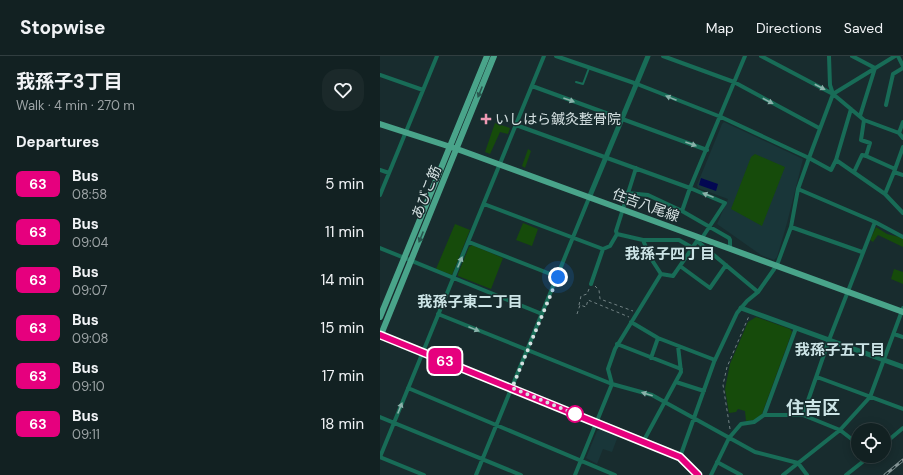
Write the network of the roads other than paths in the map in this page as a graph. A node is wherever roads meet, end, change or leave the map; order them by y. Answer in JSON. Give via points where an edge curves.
{"nodes":[{"id":1,"x":437,"y":56,"type":"edge"},
{"id":2,"x":487,"y":56,"type":"edge"},
{"id":3,"x":494,"y":56,"type":"edge"},
{"id":4,"x":544,"y":56,"type":"edge"},
{"id":5,"x":556,"y":56,"type":"edge"},
{"id":6,"x":648,"y":56,"type":"edge"},
{"id":7,"x":663,"y":56,"type":"edge"},
{"id":8,"x":745,"y":56,"type":"edge"},
{"id":9,"x":761,"y":56,"type":"edge"},
{"id":10,"x":829,"y":56,"type":"edge"},
{"id":11,"x":852,"y":56,"type":"edge"},
{"id":12,"x":896,"y":56,"type":"edge"},
{"id":13,"x":903,"y":67,"type":"edge"},
{"id":14,"x":589,"y":68,"type":"junction"},
{"id":15,"x":875,"y":68,"type":"junction"},
{"id":16,"x":380,"y":75,"type":"edge"},
{"id":17,"x":576,"y":82,"type":"dead end"},
{"id":18,"x":734,"y":82,"type":"junction"},
{"id":19,"x":637,"y":84,"type":"junction"},
{"id":20,"x":532,"y":86,"type":"junction"},
{"id":21,"x":423,"y":90,"type":"junction"},
{"id":22,"x":833,"y":94,"type":"junction"},
{"id":23,"x":886,"y":105,"type":"dead end"},
{"id":24,"x":851,"y":109,"type":"junction"},
{"id":25,"x":860,"y":116,"type":"junction"},
{"id":26,"x":721,"y":117,"type":"junction"},
{"id":27,"x":622,"y":119,"type":"junction"},
{"id":28,"x":864,"y":120,"type":"junction"},
{"id":29,"x":903,"y":122,"type":"edge"},
{"id":30,"x":380,"y":124,"type":"edge"},
{"id":31,"x":516,"y":125,"type":"junction"},
{"id":32,"x":819,"y":128,"type":"junction"},
{"id":33,"x":407,"y":132,"type":"junction"},
{"id":34,"x":899,"y":133,"type":"junction"},
{"id":35,"x":903,"y":138,"type":"edge"},
{"id":36,"x":450,"y":147,"type":"junction"},
{"id":37,"x":903,"y":147,"type":"edge"},
{"id":38,"x":457,"y":149,"type":"junction"},
{"id":39,"x":707,"y":150,"type":"junction"},
{"id":40,"x":866,"y":156,"type":"junction"},
{"id":41,"x":606,"y":158,"type":"junction"},
{"id":42,"x":809,"y":158,"type":"junction"},
{"id":43,"x":836,"y":160,"type":"junction"},
{"id":44,"x":500,"y":165,"type":"junction"},
{"id":45,"x":636,"y":168,"type":"junction"},
{"id":46,"x":380,"y":170,"type":"edge"},
{"id":47,"x":895,"y":171,"type":"junction"},
{"id":48,"x":854,"y":172,"type":"junction"},
{"id":49,"x":388,"y":173,"type":"junction"},
{"id":50,"x":903,"y":175,"type":"edge"},
{"id":51,"x":690,"y":188,"type":"junction"},
{"id":52,"x":798,"y":189,"type":"junction"},
{"id":53,"x":627,"y":193,"type":"junction"},
{"id":54,"x":885,"y":194,"type":"junction"},
{"id":55,"x":380,"y":195,"type":"edge"},
{"id":56,"x":589,"y":198,"type":"junction"},
{"id":57,"x":484,"y":204,"type":"junction"},
{"id":58,"x":622,"y":209,"type":"junction"},
{"id":59,"x":682,"y":211,"type":"junction"},
{"id":60,"x":903,"y":213,"type":"edge"},
{"id":61,"x":875,"y":222,"type":"junction"},
{"id":62,"x":709,"y":226,"type":"junction"},
{"id":63,"x":791,"y":227,"type":"junction"},
{"id":64,"x":617,"y":234,"type":"junction"},
{"id":65,"x":903,"y":237,"type":"edge"},
{"id":66,"x":574,"y":238,"type":"junction"},
{"id":67,"x":643,"y":240,"type":"junction"},
{"id":68,"x":700,"y":240,"type":"junction"},
{"id":69,"x":468,"y":242,"type":"junction"},
{"id":70,"x":380,"y":248,"type":"edge"},
{"id":71,"x":693,"y":248,"type":"junction"},
{"id":72,"x":730,"y":248,"type":"junction"},
{"id":73,"x":604,"y":249,"type":"junction"},
{"id":74,"x":862,"y":252,"type":"junction"},
{"id":75,"x":404,"y":258,"type":"junction"},
{"id":76,"x":411,"y":261,"type":"junction"},
{"id":77,"x":726,"y":265,"type":"junction"},
{"id":78,"x":777,"y":265,"type":"junction"},
{"id":79,"x":680,"y":266,"type":"junction"},
{"id":80,"x":661,"y":274,"type":"junction"},
{"id":81,"x":558,"y":277,"type":"junction"},
{"id":82,"x":453,"y":278,"type":"junction"},
{"id":83,"x":591,"y":284,"type":"road end"},
{"id":84,"x":758,"y":292,"type":"junction"},
{"id":85,"x":848,"y":292,"type":"junction"},
{"id":86,"x":741,"y":308,"type":"junction"},
{"id":87,"x":902,"y":311,"type":"edge"},
{"id":88,"x":438,"y":314,"type":"junction"},
{"id":89,"x":542,"y":314,"type":"junction"},
{"id":90,"x":380,"y":317,"type":"edge"},
{"id":91,"x":632,"y":320,"type":"junction"},
{"id":92,"x":796,"y":328,"type":"junction"},
{"id":93,"x":894,"y":334,"type":"junction"},
{"id":94,"x":380,"y":336,"type":"edge"},
{"id":95,"x":903,"y":337,"type":"edge"},
{"id":96,"x":658,"y":338,"type":"junction"},
{"id":97,"x":829,"y":340,"type":"junction"},
{"id":98,"x":617,"y":344,"type":"junction"},
{"id":99,"x":678,"y":346,"type":"junction"},
{"id":100,"x":527,"y":350,"type":"junction"},
{"id":101,"x":423,"y":353,"type":"junction"},
{"id":102,"x":651,"y":358,"type":"junction"},
{"id":103,"x":715,"y":360,"type":"junction"},
{"id":104,"x":884,"y":360,"type":"junction"},
{"id":105,"x":903,"y":367,"type":"edge"},
{"id":106,"x":681,"y":369,"type":"junction"},
{"id":107,"x":817,"y":377,"type":"junction"},
{"id":108,"x":676,"y":382,"type":"junction"},
{"id":109,"x":612,"y":384,"type":"junction"},
{"id":110,"x":408,"y":388,"type":"junction"},
{"id":111,"x":512,"y":388,"type":"junction"},
{"id":112,"x":704,"y":391,"type":"junction"},
{"id":113,"x":870,"y":397,"type":"junction"},
{"id":114,"x":665,"y":402,"type":"junction"},
{"id":115,"x":903,"y":409,"type":"edge"},
{"id":116,"x":764,"y":415,"type":"junction"},
{"id":117,"x":803,"y":416,"type":"junction"},
{"id":118,"x":694,"y":417,"type":"junction"},
{"id":119,"x":380,"y":418,"type":"edge"},
{"id":120,"x":394,"y":423,"type":"junction"},
{"id":121,"x":596,"y":423,"type":"junction"},
{"id":122,"x":496,"y":425,"type":"junction"},
{"id":123,"x":903,"y":428,"type":"edge"},
{"id":124,"x":840,"y":430,"type":"junction"},
{"id":125,"x":729,"y":438,"type":"junction"},
{"id":126,"x":891,"y":438,"type":"edge"},
{"id":127,"x":851,"y":439,"type":"edge"},
{"id":128,"x":643,"y":442,"type":"junction"},
{"id":129,"x":380,"y":457,"type":"edge"},
{"id":130,"x":680,"y":457,"type":"junction"},
{"id":131,"x":483,"y":459,"type":"junction"},
{"id":132,"x":582,"y":460,"type":"junction"},
{"id":133,"x":717,"y":462,"type":"junction"},
{"id":134,"x":798,"y":463,"type":"junction"},
{"id":135,"x":861,"y":463,"type":"edge"},
{"id":136,"x":424,"y":475,"type":"edge"},
{"id":137,"x":476,"y":475,"type":"edge"},
{"id":138,"x":521,"y":475,"type":"edge"},
{"id":139,"x":575,"y":475,"type":"edge"},
{"id":140,"x":615,"y":475,"type":"edge"},
{"id":141,"x":698,"y":475,"type":"edge"},
{"id":142,"x":711,"y":475,"type":"edge"},
{"id":143,"x":741,"y":475,"type":"edge"},
{"id":144,"x":783,"y":475,"type":"edge"},
{"id":145,"x":807,"y":475,"type":"edge"},
{"id":146,"x":846,"y":475,"type":"edge"}],
"edges":[{"from":1,"to":21,"type":"street"},
{"from":2,"to":36,"type":"main road","name":"あびこ筋"},
{"from":3,"to":38,"type":"main road","name":"あびこ筋","one_way":true},
{"from":4,"to":20,"type":"street"},
{"from":5,"to":14,"type":"street"},
{"from":6,"to":19,"type":"street"},
{"from":7,"to":18,"type":"street"},
{"from":8,"to":18,"type":"street"},
{"from":9,"to":22,"type":"street","one_way":true},
{"from":10,"to":22,"type":"street","via":[[830,85]]},
{"from":11,"to":15,"type":"street"},
{"from":12,"to":13,"type":"street"},
{"from":12,"to":15,"type":"street"},
{"from":13,"to":23,"type":"street","via":[[893,74]]},
{"from":14,"to":17,"type":"lane","via":[[583,84]]},
{"from":14,"to":19,"type":"street"},
{"from":15,"to":22,"type":"street"},
{"from":15,"to":25,"type":"street"},
{"from":16,"to":21,"type":"street"},
{"from":18,"to":26,"type":"street"},
{"from":18,"to":32,"type":"street","one_way":true},
{"from":26,"to":19,"type":"street","one_way":true},
{"from":19,"to":27,"type":"street"},
{"from":20,"to":27,"type":"street","one_way":true},
{"from":20,"to":31,"type":"street"},
{"from":21,"to":33,"type":"street"},
{"from":22,"to":24,"type":"street"},
{"from":22,"to":32,"type":"street"},
{"from":24,"to":25,"type":"street"},
{"from":24,"to":43,"type":"street"},
{"from":25,"to":28,"type":"street"},
{"from":26,"to":39,"type":"street"},
{"from":26,"to":42,"type":"street"},
{"from":27,"to":39,"type":"street","one_way":true},
{"from":27,"to":41,"type":"street"},
{"from":28,"to":34,"type":"street"},
{"from":28,"to":40,"type":"street","via":[[860,140],[870,143]]},
{"from":29,"to":34,"type":"street"},
{"from":30,"to":33,"type":"main road","name":"住吉八尾線"},
{"from":31,"to":41,"type":"street"},
{"from":31,"to":44,"type":"street"},
{"from":32,"to":42,"type":"street"},
{"from":33,"to":36,"type":"main road","name":"住吉八尾線"},
{"from":33,"to":49,"type":"street"},
{"from":34,"to":35,"type":"street"},
{"from":36,"to":38,"type":"main road","name":"住吉八尾線"},
{"from":36,"to":75,"type":"main road","name":"あびこ筋"},
{"from":37,"to":47,"type":"street"},
{"from":38,"to":44,"type":"main road","name":"住吉八尾線"},
{"from":38,"to":76,"type":"main road","name":"あびこ筋","one_way":true},
{"from":39,"to":51,"type":"street"},
{"from":40,"to":47,"type":"street"},
{"from":40,"to":48,"type":"street","via":[[862,155]]},
{"from":41,"to":45,"type":"street"},
{"from":41,"to":56,"type":"street"},
{"from":42,"to":43,"type":"street","via":[[831,170]]},
{"from":42,"to":52,"type":"street"},
{"from":43,"to":48,"type":"street"},
{"from":44,"to":56,"type":"main road","name":"住吉八尾線"},
{"from":44,"to":57,"type":"street"},
{"from":45,"to":51,"type":"street"},
{"from":45,"to":53,"type":"street"},
{"from":46,"to":49,"type":"street"},
{"from":47,"to":50,"type":"street"},
{"from":47,"to":54,"type":"street"},
{"from":48,"to":54,"type":"street"},
{"from":49,"to":55,"type":"street"},
{"from":51,"to":59,"type":"street"},
{"from":62,"to":51,"type":"street","one_way":true,"via":[[725,203]]},
{"from":52,"to":61,"type":"street"},
{"from":52,"to":63,"type":"street"},
{"from":53,"to":58,"type":"street"},
{"from":53,"to":59,"type":"street","via":[[648,195]]},
{"from":54,"to":60,"type":"street"},
{"from":56,"to":58,"type":"main road","name":"住吉八尾線"},
{"from":56,"to":66,"type":"street"},
{"from":57,"to":66,"type":"street"},
{"from":57,"to":69,"type":"street"},
{"from":58,"to":64,"type":"street"},
{"from":58,"to":68,"type":"main road","name":"住吉八尾線"},
{"from":59,"to":62,"type":"street"},
{"from":61,"to":65,"type":"street"},
{"from":61,"to":74,"type":"street"},
{"from":62,"to":68,"type":"street"},
{"from":62,"to":72,"type":"street","via":[[730,240]]},
{"from":63,"to":74,"type":"street"},
{"from":63,"to":78,"type":"street"},
{"from":64,"to":67,"type":"street"},
{"from":64,"to":73,"type":"street","via":[[610,246]]},
{"from":66,"to":73,"type":"street"},
{"from":66,"to":81,"type":"street"},
{"from":67,"to":71,"type":"street","via":[[679,240]]},
{"from":67,"to":80,"type":"street"},
{"from":68,"to":71,"type":"street"},
{"from":68,"to":72,"type":"main road","name":"住吉八尾線"},
{"from":68,"to":77,"type":"street"},
{"from":69,"to":81,"type":"street"},
{"from":82,"to":69,"type":"street","one_way":true},
{"from":70,"to":75,"type":"street"},
{"from":71,"to":79,"type":"street"},
{"from":72,"to":78,"type":"main road","name":"住吉八尾線"},
{"from":73,"to":83,"type":"street"},
{"from":74,"to":85,"type":"street"},
{"from":75,"to":76,"type":"street"},
{"from":75,"to":90,"type":"main road","name":"あびこ筋"},
{"from":76,"to":82,"type":"street"},
{"from":76,"to":94,"type":"main road","name":"あびこ筋"},
{"from":77,"to":79,"type":"street","via":[[710,288]]},
{"from":77,"to":84,"type":"street"},
{"from":78,"to":84,"type":"street"},
{"from":78,"to":85,"type":"main road","name":"住吉八尾線"},
{"from":79,"to":80,"type":"street","via":[[674,276]]},
{"from":80,"to":91,"type":"street"},
{"from":81,"to":89,"type":"street"},
{"from":82,"to":88,"type":"street"},
{"from":82,"to":89,"type":"street"},
{"from":84,"to":86,"type":"street"},
{"from":85,"to":87,"type":"main road","name":"住吉八尾線"},
{"from":85,"to":97,"type":"street"},
{"from":86,"to":92,"type":"street"},
{"from":86,"to":103,"type":"street"},
{"from":87,"to":93,"type":"street"},
{"from":88,"to":100,"type":"street","one_way":true},
{"from":88,"to":101,"type":"street"},
{"from":89,"to":100,"type":"street"},
{"from":91,"to":96,"type":"street"},
{"from":91,"to":98,"type":"street"},
{"from":92,"to":97,"type":"street"},
{"from":92,"to":116,"type":"street"},
{"from":93,"to":95,"type":"street"},
{"from":93,"to":104,"type":"street"},
{"from":94,"to":101,"type":"street"},
{"from":96,"to":99,"type":"street"},
{"from":96,"to":102,"type":"street"},
{"from":97,"to":104,"type":"street"},
{"from":97,"to":107,"type":"street"},
{"from":98,"to":102,"type":"street"},
{"from":98,"to":109,"type":"street","via":[[608,369]]},
{"from":99,"to":103,"type":"street"},
{"from":99,"to":106,"type":"street"},
{"from":100,"to":109,"type":"street"},
{"from":100,"to":111,"type":"street"},
{"from":101,"to":110,"type":"street"},
{"from":101,"to":111,"type":"street"},
{"from":102,"to":106,"type":"street"},
{"from":103,"to":112,"type":"street"},
{"from":104,"to":105,"type":"street"},
{"from":104,"to":113,"type":"street"},
{"from":106,"to":108,"type":"street"},
{"from":107,"to":113,"type":"street"},
{"from":107,"to":117,"type":"street"},
{"from":108,"to":112,"type":"street"},
{"from":108,"to":114,"type":"street"},
{"from":114,"to":109,"type":"street","one_way":true,"via":[[652,395]]},
{"from":109,"to":121,"type":"street"},
{"from":120,"to":110,"type":"street","one_way":true},
{"from":110,"to":122,"type":"street"},
{"from":111,"to":121,"type":"street"},
{"from":111,"to":122,"type":"street"},
{"from":112,"to":118,"type":"street"},
{"from":113,"to":115,"type":"street"},
{"from":113,"to":124,"type":"street"},
{"from":114,"to":118,"type":"street"},
{"from":114,"to":128,"type":"street"},
{"from":116,"to":117,"type":"street"},
{"from":116,"to":125,"type":"street","via":[[754,422],[740,424]]},
{"from":117,"to":124,"type":"street"},
{"from":118,"to":125,"type":"street"},
{"from":118,"to":130,"type":"street"},
{"from":119,"to":120,"type":"street"},
{"from":120,"to":129,"type":"street"},
{"from":120,"to":131,"type":"street"},
{"from":121,"to":128,"type":"street"},
{"from":121,"to":132,"type":"street"},
{"from":122,"to":131,"type":"street"},
{"from":122,"to":132,"type":"street"},
{"from":123,"to":126,"type":"street"},
{"from":124,"to":127,"type":"street"},
{"from":124,"to":134,"type":"street"},
{"from":125,"to":133,"type":"street"},
{"from":125,"to":134,"type":"street","via":[[755,452]]},
{"from":128,"to":130,"type":"street"},
{"from":129,"to":136,"type":"street"},
{"from":130,"to":141,"type":"street"},
{"from":131,"to":137,"type":"street"},
{"from":131,"to":138,"type":"street"},
{"from":132,"to":139,"type":"street"},
{"from":132,"to":140,"type":"street"},
{"from":133,"to":142,"type":"street"},
{"from":133,"to":143,"type":"street"},
{"from":134,"to":144,"type":"street"},
{"from":134,"to":145,"type":"street"},
{"from":135,"to":146,"type":"street"}]}
